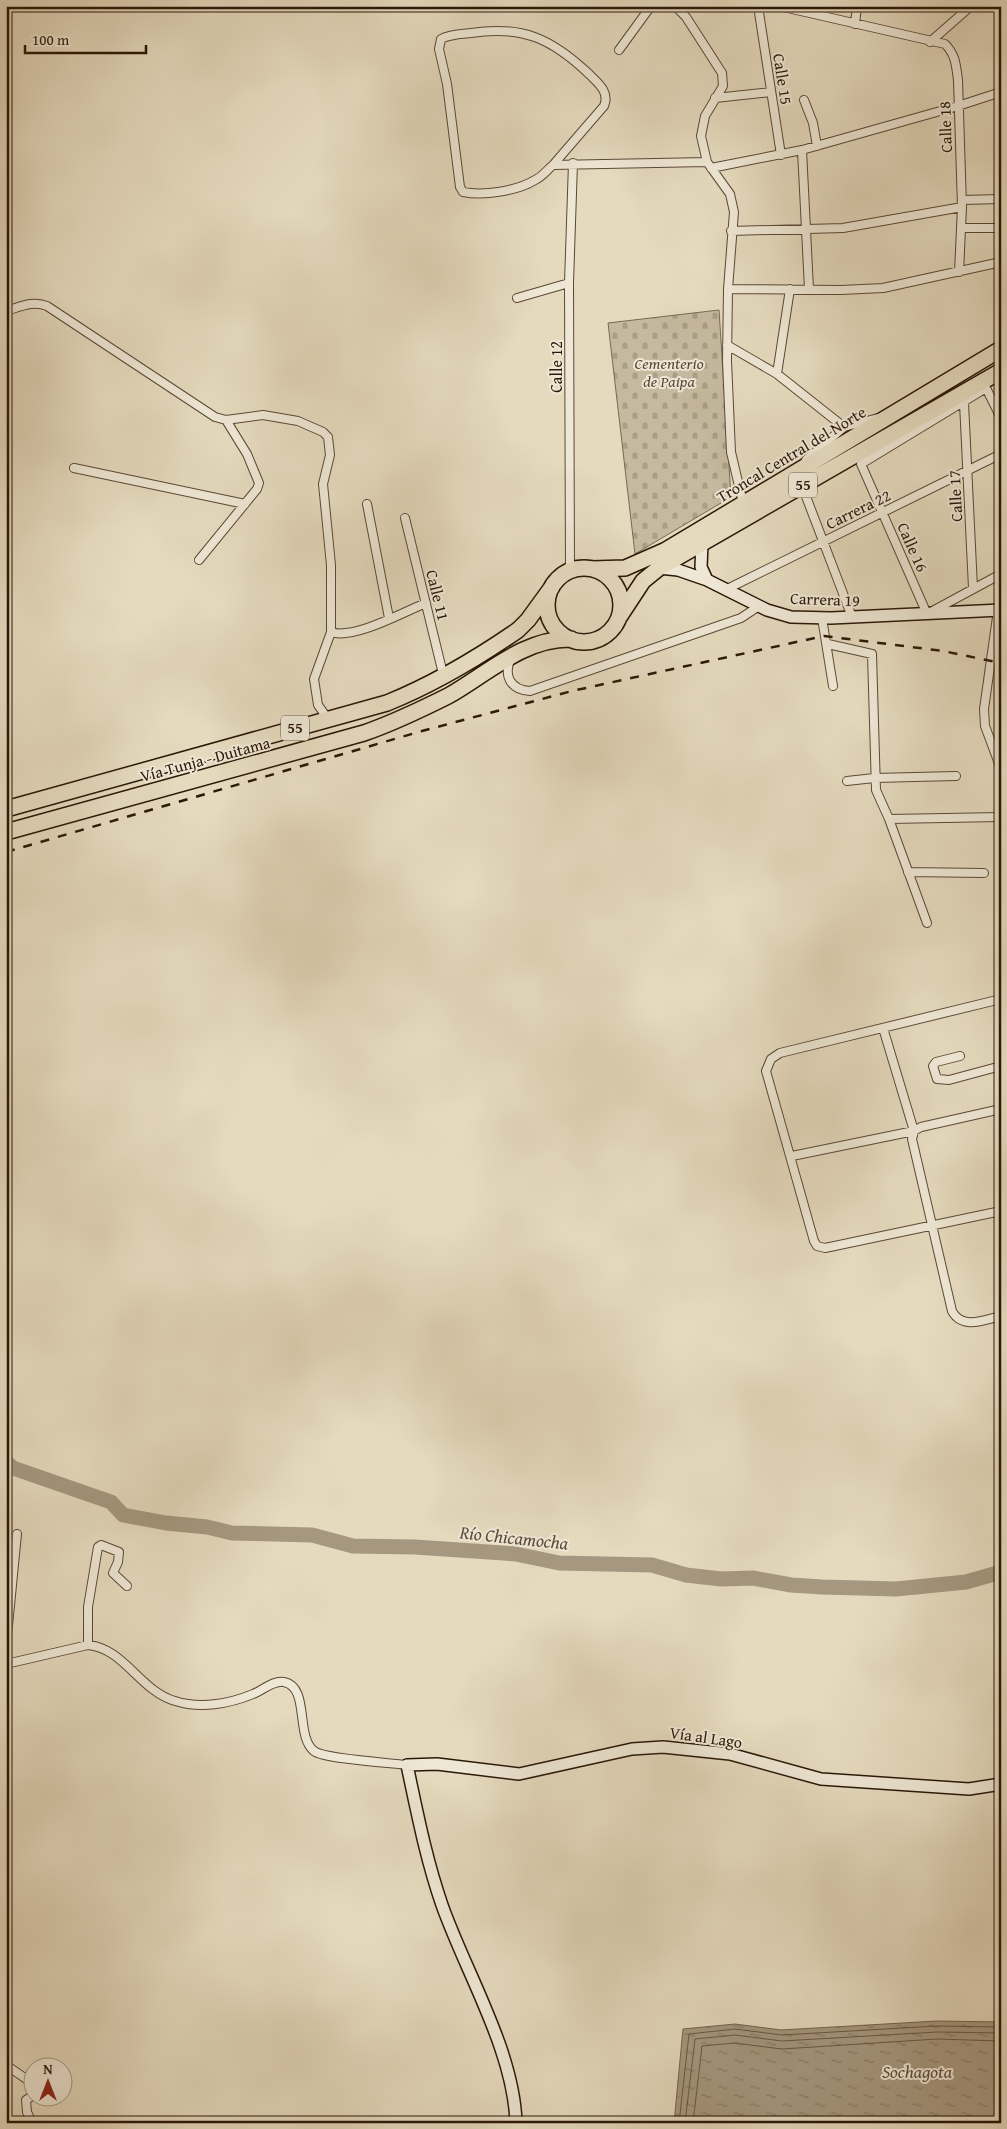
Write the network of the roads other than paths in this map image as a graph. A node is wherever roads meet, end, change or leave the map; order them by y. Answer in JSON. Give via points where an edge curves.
{"nodes":[{"id":1,"x":651,"y":6,"type":"edge"},
{"id":2,"x":675,"y":6,"type":"edge"},
{"id":3,"x":758,"y":6,"type":"edge"},
{"id":4,"x":779,"y":6,"type":"edge"},
{"id":5,"x":857,"y":6,"type":"edge"},
{"id":6,"x":972,"y":6,"type":"edge"},
{"id":7,"x":855,"y":24,"type":"junction"},
{"id":8,"x":930,"y":42,"type":"junction"},
{"id":9,"x":619,"y":50,"type":"dead end"},
{"id":10,"x":772,"y":92,"type":"junction"},
{"id":11,"x":1001,"y":92,"type":"edge"},
{"id":12,"x":715,"y":98,"type":"junction"},
{"id":13,"x":804,"y":100,"type":"dead end"},
{"id":14,"x":958,"y":106,"type":"junction"},
{"id":15,"x":817,"y":146,"type":"junction"},
{"id":16,"x":802,"y":150,"type":"junction"},
{"id":17,"x":781,"y":155,"type":"junction"},
{"id":18,"x":573,"y":163,"type":"junction"},
{"id":19,"x":553,"y":164,"type":"junction"},
{"id":20,"x":709,"y":165,"type":"junction"},
{"id":21,"x":1001,"y":199,"type":"edge"},
{"id":22,"x":962,"y":203,"type":"junction"},
{"id":23,"x":806,"y":228,"type":"junction"},
{"id":24,"x":962,"y":228,"type":"junction"},
{"id":25,"x":1001,"y":228,"type":"edge"},
{"id":26,"x":732,"y":232,"type":"junction"},
{"id":27,"x":1001,"y":262,"type":"edge"},
{"id":28,"x":959,"y":272,"type":"junction"},
{"id":29,"x":569,"y":283,"type":"junction"},
{"id":30,"x":808,"y":288,"type":"junction"},
{"id":31,"x":790,"y":289,"type":"junction"},
{"id":32,"x":728,"y":290,"type":"junction"},
{"id":33,"x":517,"y":298,"type":"dead end"},
{"id":34,"x":6,"y":311,"type":"edge"},
{"id":35,"x":727,"y":345,"type":"junction"},
{"id":36,"x":1001,"y":349,"type":"edge"},
{"id":37,"x":1001,"y":371,"type":"edge"},
{"id":38,"x":776,"y":374,"type":"junction"},
{"id":39,"x":984,"y":385,"type":"junction"},
{"id":40,"x":964,"y":403,"type":"junction"},
{"id":41,"x":885,"y":418,"type":"junction"},
{"id":42,"x":1001,"y":418,"type":"edge"},
{"id":43,"x":226,"y":420,"type":"junction"},
{"id":44,"x":844,"y":427,"type":"junction"},
{"id":45,"x":1001,"y":454,"type":"edge"},
{"id":46,"x":74,"y":468,"type":"dead end"},
{"id":47,"x":968,"y":470,"type":"junction"},
{"id":48,"x":792,"y":474,"type":"junction"},
{"id":49,"x":802,"y":486,"type":"junction"},
{"id":50,"x":743,"y":503,"type":"junction"},
{"id":51,"x":245,"y":504,"type":"junction"},
{"id":52,"x":367,"y":504,"type":"dead end"},
{"id":53,"x":882,"y":513,"type":"junction"},
{"id":54,"x":406,"y":518,"type":"dead end"},
{"id":55,"x":823,"y":542,"type":"junction"},
{"id":56,"x":702,"y":543,"type":"junction"},
{"id":57,"x":199,"y":560,"type":"dead end"},
{"id":58,"x":659,"y":568,"type":"junction"},
{"id":59,"x":592,"y":569,"type":"junction"},
{"id":60,"x":570,"y":571,"type":"junction"},
{"id":61,"x":1001,"y":574,"type":"edge"},
{"id":62,"x":708,"y":580,"type":"junction"},
{"id":63,"x":552,"y":587,"type":"junction"},
{"id":64,"x":974,"y":588,"type":"junction"},
{"id":65,"x":727,"y":589,"type":"junction"},
{"id":66,"x":426,"y":602,"type":"junction"},
{"id":67,"x":759,"y":606,"type":"junction"},
{"id":68,"x":999,"y":610,"type":"edge"},
{"id":69,"x":927,"y":614,"type":"junction"},
{"id":70,"x":620,"y":616,"type":"junction"},
{"id":71,"x":852,"y":617,"type":"junction"},
{"id":72,"x":389,"y":618,"type":"junction"},
{"id":73,"x":822,"y":618,"type":"junction"},
{"id":74,"x":331,"y":632,"type":"junction"},
{"id":75,"x":571,"y":639,"type":"junction"},
{"id":76,"x":828,"y":644,"type":"junction"},
{"id":77,"x":511,"y":658,"type":"junction"},
{"id":78,"x":444,"y":678,"type":"junction"},
{"id":79,"x":833,"y":686,"type":"dead end"},
{"id":80,"x":328,"y":718,"type":"junction"},
{"id":81,"x":1001,"y":769,"type":"edge"},
{"id":82,"x":956,"y":776,"type":"dead end"},
{"id":83,"x":874,"y":778,"type":"junction"},
{"id":84,"x":847,"y":782,"type":"dead end"},
{"id":85,"x":6,"y":809,"type":"edge"},
{"id":86,"x":1001,"y":817,"type":"edge"},
{"id":87,"x":889,"y":818,"type":"junction"},
{"id":88,"x":6,"y":832,"type":"edge"},
{"id":89,"x":908,"y":872,"type":"junction"},
{"id":90,"x":984,"y":874,"type":"dead end"},
{"id":91,"x":927,"y":923,"type":"dead end"},
{"id":92,"x":1001,"y":999,"type":"edge"},
{"id":93,"x":883,"y":1028,"type":"junction"},
{"id":94,"x":960,"y":1056,"type":"dead end"},
{"id":95,"x":1001,"y":1066,"type":"edge"},
{"id":96,"x":1001,"y":1108,"type":"edge"},
{"id":97,"x":914,"y":1131,"type":"junction"},
{"id":98,"x":792,"y":1156,"type":"junction"},
{"id":99,"x":1001,"y":1211,"type":"edge"},
{"id":100,"x":934,"y":1225,"type":"junction"},
{"id":101,"x":1001,"y":1316,"type":"edge"},
{"id":102,"x":17,"y":1534,"type":"dead end"},
{"id":103,"x":127,"y":1586,"type":"dead end"},
{"id":104,"x":88,"y":1644,"type":"junction"},
{"id":105,"x":6,"y":1646,"type":"edge"},
{"id":106,"x":6,"y":1664,"type":"edge"},
{"id":107,"x":407,"y":1765,"type":"junction"},
{"id":108,"x":1001,"y":1784,"type":"edge"},
{"id":109,"x":6,"y":2065,"type":"edge"},
{"id":110,"x":22,"y":2076,"type":"edge"},
{"id":111,"x":26,"y":2106,"type":"edge"},
{"id":112,"x":32,"y":2123,"type":"edge"},
{"id":113,"x":516,"y":2123,"type":"edge"}],
"edges":[{"from":1,"to":9,"type":"street"},
{"from":2,"to":12,"type":"street","via":[[722,73],[723,86]]},
{"from":3,"to":10,"type":"street","name":"Calle 15"},
{"from":4,"to":7,"type":"street","name":"Calle 18"},
{"from":5,"to":7,"type":"street"},
{"from":6,"to":8,"type":"street"},
{"from":7,"to":8,"type":"street","name":"Calle 18"},
{"from":8,"to":14,"type":"street","name":"Calle 18","via":[[945,44],[952,51],[956,61]]},
{"from":10,"to":12,"type":"street"},
{"from":10,"to":17,"type":"street","name":"Calle 15"},
{"from":11,"to":14,"type":"street"},
{"from":12,"to":20,"type":"street","via":[[705,116],[701,136]]},
{"from":13,"to":15,"type":"street"},
{"from":14,"to":15,"type":"street"},
{"from":14,"to":22,"type":"street","name":"Calle 18"},
{"from":15,"to":16,"type":"street"},
{"from":16,"to":17,"type":"street"},
{"from":16,"to":23,"type":"street"},
{"from":17,"to":20,"type":"street"},
{"from":18,"to":19,"type":"street"},
{"from":18,"to":20,"type":"street"},
{"from":18,"to":29,"type":"street","name":"Calle 12"},
{"from":19,"to":19,"type":"street","via":[[536,180],[514,189],[472,194],[463,192],[439,49],[441,39],[506,31],[541,38],[565,52],[605,91],[604,106]]},
{"from":20,"to":26,"type":"street","via":[[730,194],[734,212]]},
{"from":21,"to":22,"type":"street"},
{"from":22,"to":23,"type":"street","via":[[843,228]]},
{"from":22,"to":24,"type":"street","name":"Calle 18"},
{"from":23,"to":26,"type":"street"},
{"from":23,"to":30,"type":"street"},
{"from":24,"to":25,"type":"street"},
{"from":24,"to":28,"type":"street","name":"Calle 18"},
{"from":26,"to":32,"type":"street"},
{"from":27,"to":28,"type":"street"},
{"from":28,"to":30,"type":"street","via":[[883,288]]},
{"from":29,"to":33,"type":"street"},
{"from":29,"to":60,"type":"street","name":"Calle 12"},
{"from":30,"to":31,"type":"street"},
{"from":31,"to":32,"type":"street"},
{"from":31,"to":38,"type":"street"},
{"from":32,"to":35,"type":"street"},
{"from":34,"to":43,"type":"street","via":[[32,303],[47,306],[215,417]]},
{"from":35,"to":38,"type":"street"},
{"from":35,"to":50,"type":"street","via":[[731,452]]},
{"from":36,"to":41,"type":"highway","name":"Troncal Central del Norte","number":"55"},
{"from":37,"to":39,"type":"highway","name":"Troncal Central del Norte","number":"55"},
{"from":38,"to":44,"type":"street"},
{"from":39,"to":40,"type":"street"},
{"from":39,"to":42,"type":"street"},
{"from":39,"to":49,"type":"highway","name":"Troncal Central del Norte","number":"55"},
{"from":40,"to":47,"type":"street","name":"Calle 17"},
{"from":40,"to":53,"type":"street","name":"Calle 16","via":[[861,464]]},
{"from":41,"to":44,"type":"street"},
{"from":41,"to":48,"type":"highway","name":"Troncal Central del Norte","number":"55"},
{"from":43,"to":51,"type":"street","via":[[259,479],[257,488]]},
{"from":43,"to":74,"type":"street","via":[[263,415],[298,421],[328,437],[330,455],[323,484],[331,565]]},
{"from":44,"to":48,"type":"street"},
{"from":45,"to":47,"type":"street","name":"Carrera 22"},
{"from":46,"to":51,"type":"street"},
{"from":47,"to":53,"type":"street","name":"Carrera 22"},
{"from":47,"to":64,"type":"street","name":"Calle 17"},
{"from":48,"to":50,"type":"highway","name":"Troncal Central del Norte","number":"55"},
{"from":49,"to":55,"type":"street"},
{"from":49,"to":56,"type":"highway","name":"Troncal Central del Norte","number":"55"},
{"from":50,"to":59,"type":"highway","name":"Troncal Central del Norte","number":"55","via":[[639,563],[611,570]]},
{"from":51,"to":57,"type":"street"},
{"from":52,"to":72,"type":"street"},
{"from":53,"to":55,"type":"street","name":"Carrera 22"},
{"from":53,"to":69,"type":"street","name":"Calle 16"},
{"from":54,"to":66,"type":"street","name":"Calle 11"},
{"from":55,"to":65,"type":"street","name":"Carrera 22"},
{"from":55,"to":71,"type":"street"},
{"from":56,"to":58,"type":"highway","name":"Troncal Central del Norte","number":"55"},
{"from":56,"to":62,"type":"street","via":[[702,567]]},
{"from":58,"to":62,"type":"street","name":"Carrera 19","via":[[678,570]]},
{"from":58,"to":70,"type":"highway","name":"Troncal Central del Norte","number":"55","via":[[643,581]]},
{"from":59,"to":60,"type":"highway","number":"55"},
{"from":59,"to":70,"type":"highway","via":[[606,575],[617,586]]},
{"from":60,"to":63,"type":"highway","number":"55"},
{"from":61,"to":64,"type":"street"},
{"from":62,"to":65,"type":"street","name":"Carrera 19"},
{"from":63,"to":75,"type":"highway","via":[[547,602],[549,618],[558,631]]},
{"from":63,"to":78,"type":"highway","name":"Vía Tunja - Duitama","number":"55","via":[[518,630]]},
{"from":64,"to":69,"type":"street"},
{"from":65,"to":67,"type":"street","name":"Carrera 19"},
{"from":66,"to":72,"type":"street"},
{"from":66,"to":78,"type":"street","name":"Calle 11"},
{"from":67,"to":73,"type":"street","name":"Carrera 19","via":[[791,616]]},
{"from":67,"to":77,"type":"street","via":[[740,618],[530,691],[518,689],[509,679],[507,666]]},
{"from":68,"to":69,"type":"street","name":"Carrera 19"},
{"from":68,"to":81,"type":"street","via":[[984,708],[985,726]]},
{"from":69,"to":71,"type":"street","name":"Carrera 19"},
{"from":70,"to":75,"type":"highway","number":"55","via":[[614,627],[600,638],[583,642]]},
{"from":71,"to":73,"type":"street","name":"Carrera 19"},
{"from":72,"to":74,"type":"street","via":[[342,634]]},
{"from":73,"to":76,"type":"street"},
{"from":74,"to":80,"type":"street","via":[[314,679],[318,705]]},
{"from":75,"to":77,"type":"highway","name":"Vía Tunja - Duitama","number":"55","via":[[543,641]]},
{"from":76,"to":79,"type":"street"},
{"from":76,"to":83,"type":"street","via":[[872,654]]},
{"from":77,"to":88,"type":"highway","name":"Vía Tunja - Duitama","number":"55","via":[[418,712],[364,733]]},
{"from":78,"to":80,"type":"highway","name":"Vía Tunja - Duitama","number":"55","via":[[387,703]]},
{"from":80,"to":85,"type":"highway","name":"Vía Tunja - Duitama","number":"55"},
{"from":82,"to":83,"type":"street"},
{"from":83,"to":84,"type":"street"},
{"from":83,"to":87,"type":"street"},
{"from":86,"to":87,"type":"street"},
{"from":87,"to":89,"type":"street"},
{"from":89,"to":90,"type":"street"},
{"from":89,"to":91,"type":"street"},
{"from":92,"to":93,"type":"street"},
{"from":93,"to":97,"type":"street"},
{"from":93,"to":98,"type":"street","via":[[780,1053],[771,1059],[766,1071]]},
{"from":94,"to":95,"type":"street","via":[[936,1062],[933,1066],[937,1079],[949,1080]]},
{"from":96,"to":97,"type":"street"},
{"from":97,"to":98,"type":"street"},
{"from":97,"to":100,"type":"street","via":[[912,1139]]},
{"from":98,"to":100,"type":"street","via":[[817,1246],[825,1248]]},
{"from":99,"to":100,"type":"street"},
{"from":100,"to":101,"type":"street","via":[[952,1311],[958,1320],[968,1323]]},
{"from":102,"to":105,"type":"street"},
{"from":103,"to":104,"type":"street","via":[[113,1573],[119,1552],[100,1545],[88,1607]]},
{"from":104,"to":106,"type":"street"},
{"from":104,"to":107,"type":"street","name":"Vía al Lago","via":[[110,1652],[151,1688],[174,1701],[199,1706],[224,1703],[284,1682],[295,1688],[300,1698],[305,1741],[315,1752],[353,1760]]},
{"from":107,"to":108,"type":"street","name":"Vía al Lago","via":[[437,1764],[519,1774],[632,1748],[663,1747],[730,1754],[821,1779],[970,1789]]},
{"from":107,"to":113,"type":"street","via":[[427,1856],[442,1906],[506,2062]]},
{"from":109,"to":110,"type":"street"},
{"from":111,"to":112,"type":"street"}]}
